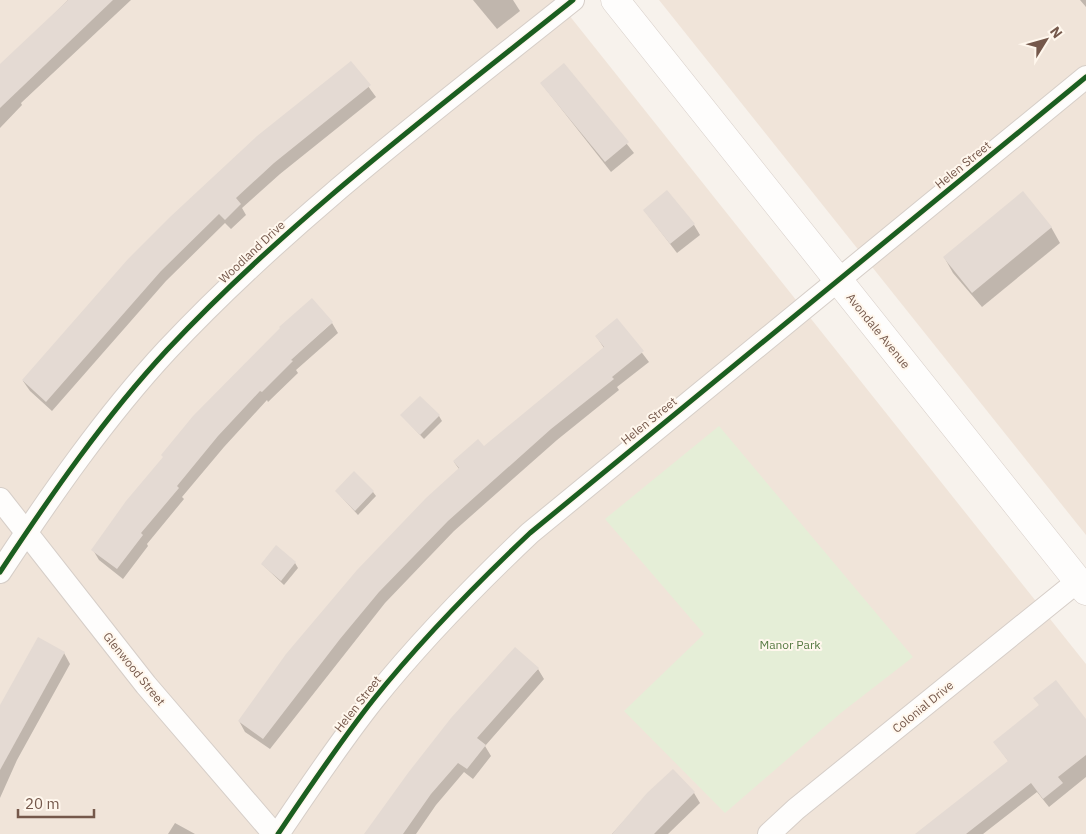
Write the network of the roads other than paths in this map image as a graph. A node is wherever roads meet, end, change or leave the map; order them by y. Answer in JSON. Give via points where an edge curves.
{"nodes":[{"id":1,"x":573,"y":0,"type":"edge"},
{"id":2,"x":615,"y":0,"type":"edge"},
{"id":3,"x":1086,"y":76,"type":"edge"},
{"id":4,"x":838,"y":280,"type":"junction"},
{"id":5,"x":0,"y":499,"type":"edge"},
{"id":6,"x":26,"y":534,"type":"junction"},
{"id":7,"x":0,"y":572,"type":"edge"},
{"id":8,"x":1082,"y":586,"type":"edge"},
{"id":9,"x":274,"y":834,"type":"edge"},
{"id":10,"x":278,"y":834,"type":"edge"},
{"id":11,"x":769,"y":834,"type":"edge"}],
"edges":[{"from":1,"to":6,"type":"street","name":"Woodland Drive","via":[[364,166],[214,301],[111,416],[60,482]]},
{"from":2,"to":4,"type":"street","name":"Avondale Avenue"},
{"from":3,"to":4,"type":"street","name":"Helen Street"},
{"from":4,"to":8,"type":"street","name":"Avondale Avenue"},
{"from":4,"to":10,"type":"street","name":"Helen Street","via":[[572,496],[485,576],[427,636],[374,700],[323,766]]},
{"from":5,"to":6,"type":"street","name":"Glenwood Street"},
{"from":6,"to":7,"type":"street","name":"Woodland Drive"},
{"from":6,"to":9,"type":"street","name":"Glenwood Street","via":[[146,685]]},
{"from":8,"to":11,"type":"street","name":"Colonial Drive","via":[[796,809]]}]}
